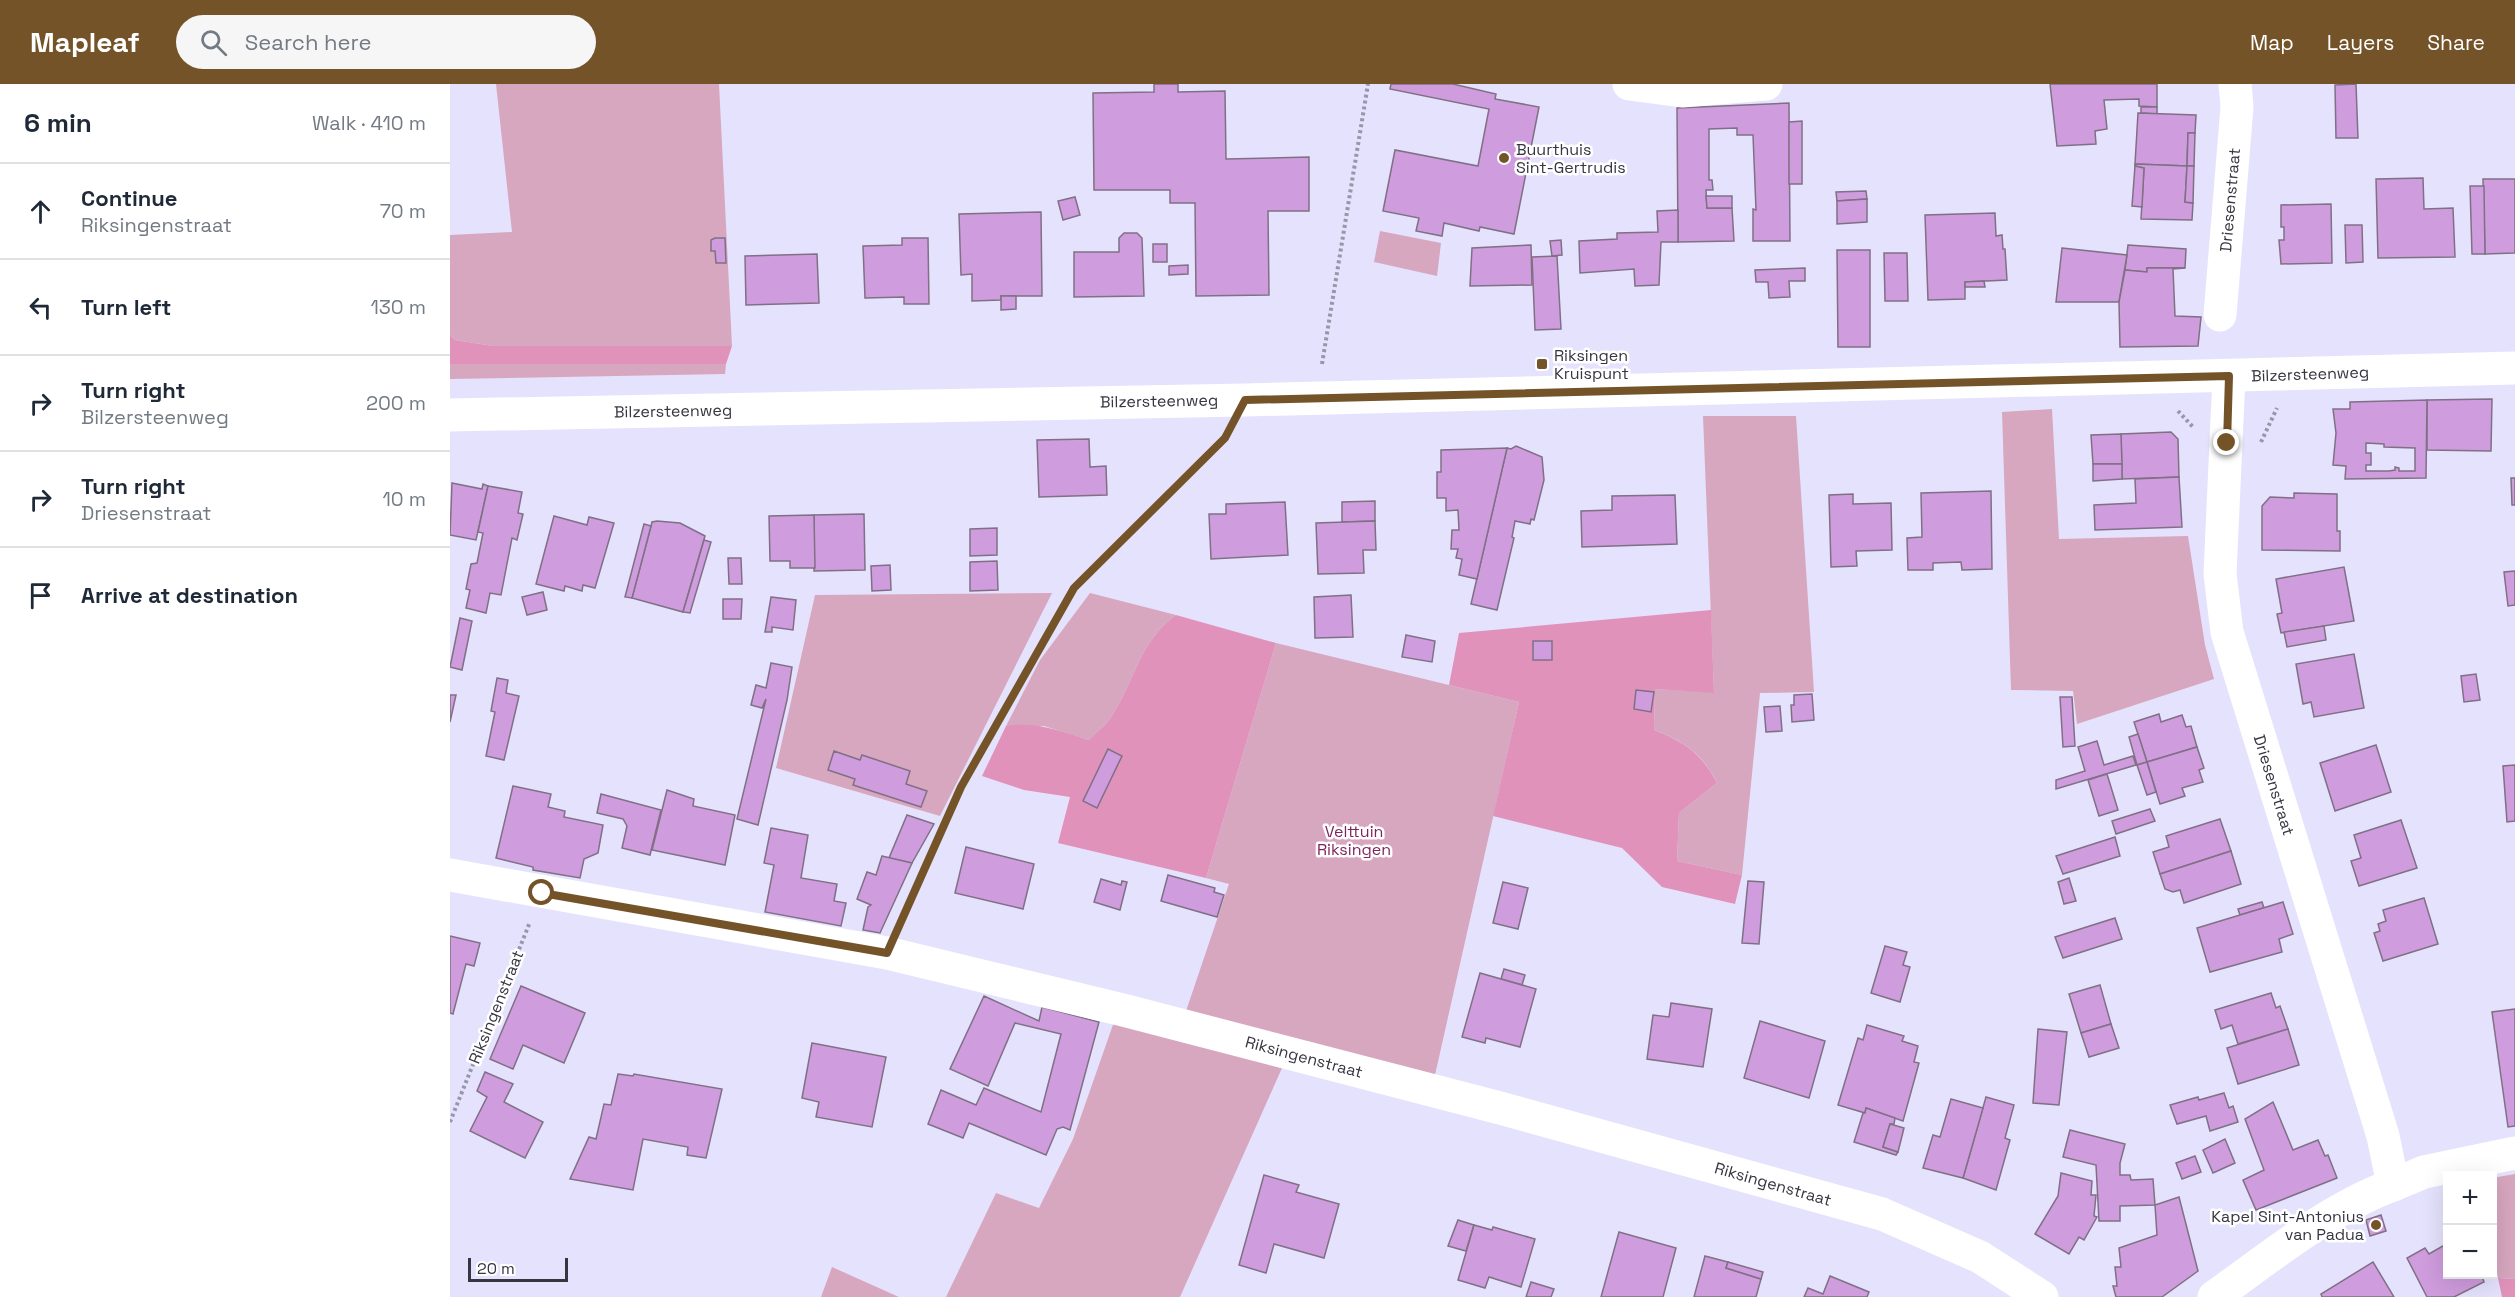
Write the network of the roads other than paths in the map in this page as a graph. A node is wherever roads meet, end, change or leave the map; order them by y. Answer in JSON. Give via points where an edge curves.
{"nodes":[{"id":1,"x":1629,"y":84,"type":"edge"},
{"id":2,"x":1766,"y":84,"type":"edge"},
{"id":3,"x":2235,"y":84,"type":"edge"},
{"id":4,"x":2220,"y":315,"type":"dead end"},
{"id":5,"x":2515,"y":368,"type":"edge"},
{"id":6,"x":2229,"y":376,"type":"junction"},
{"id":7,"x":450,"y":416,"type":"edge"},
{"id":8,"x":450,"y":875,"type":"edge"},
{"id":9,"x":2515,"y":1154,"type":"edge"},
{"id":10,"x":2392,"y":1185,"type":"junction"},
{"id":11,"x":2042,"y":1297,"type":"edge"},
{"id":12,"x":2214,"y":1297,"type":"edge"}],
"edges":[{"from":1,"to":2,"type":"street","via":[[1682,91]]},
{"from":3,"to":4,"type":"street","name":"Driesenstraat","via":[[2237,106]]},
{"from":5,"to":6,"type":"street","name":"Bilzersteenweg"},
{"from":6,"to":7,"type":"street","name":"Bilzersteenweg"},
{"from":6,"to":10,"type":"street","name":"Driesenstraat","via":[[2220,574],[2227,632],[2383,1136]]},
{"from":8,"to":11,"type":"street","name":"Riksingenstraat","via":[[887,953],[1488,1105],[1882,1214],[1980,1257]]},
{"from":9,"to":10,"type":"street","via":[[2424,1172]]},
{"from":10,"to":12,"type":"street","via":[[2310,1229]]}]}
